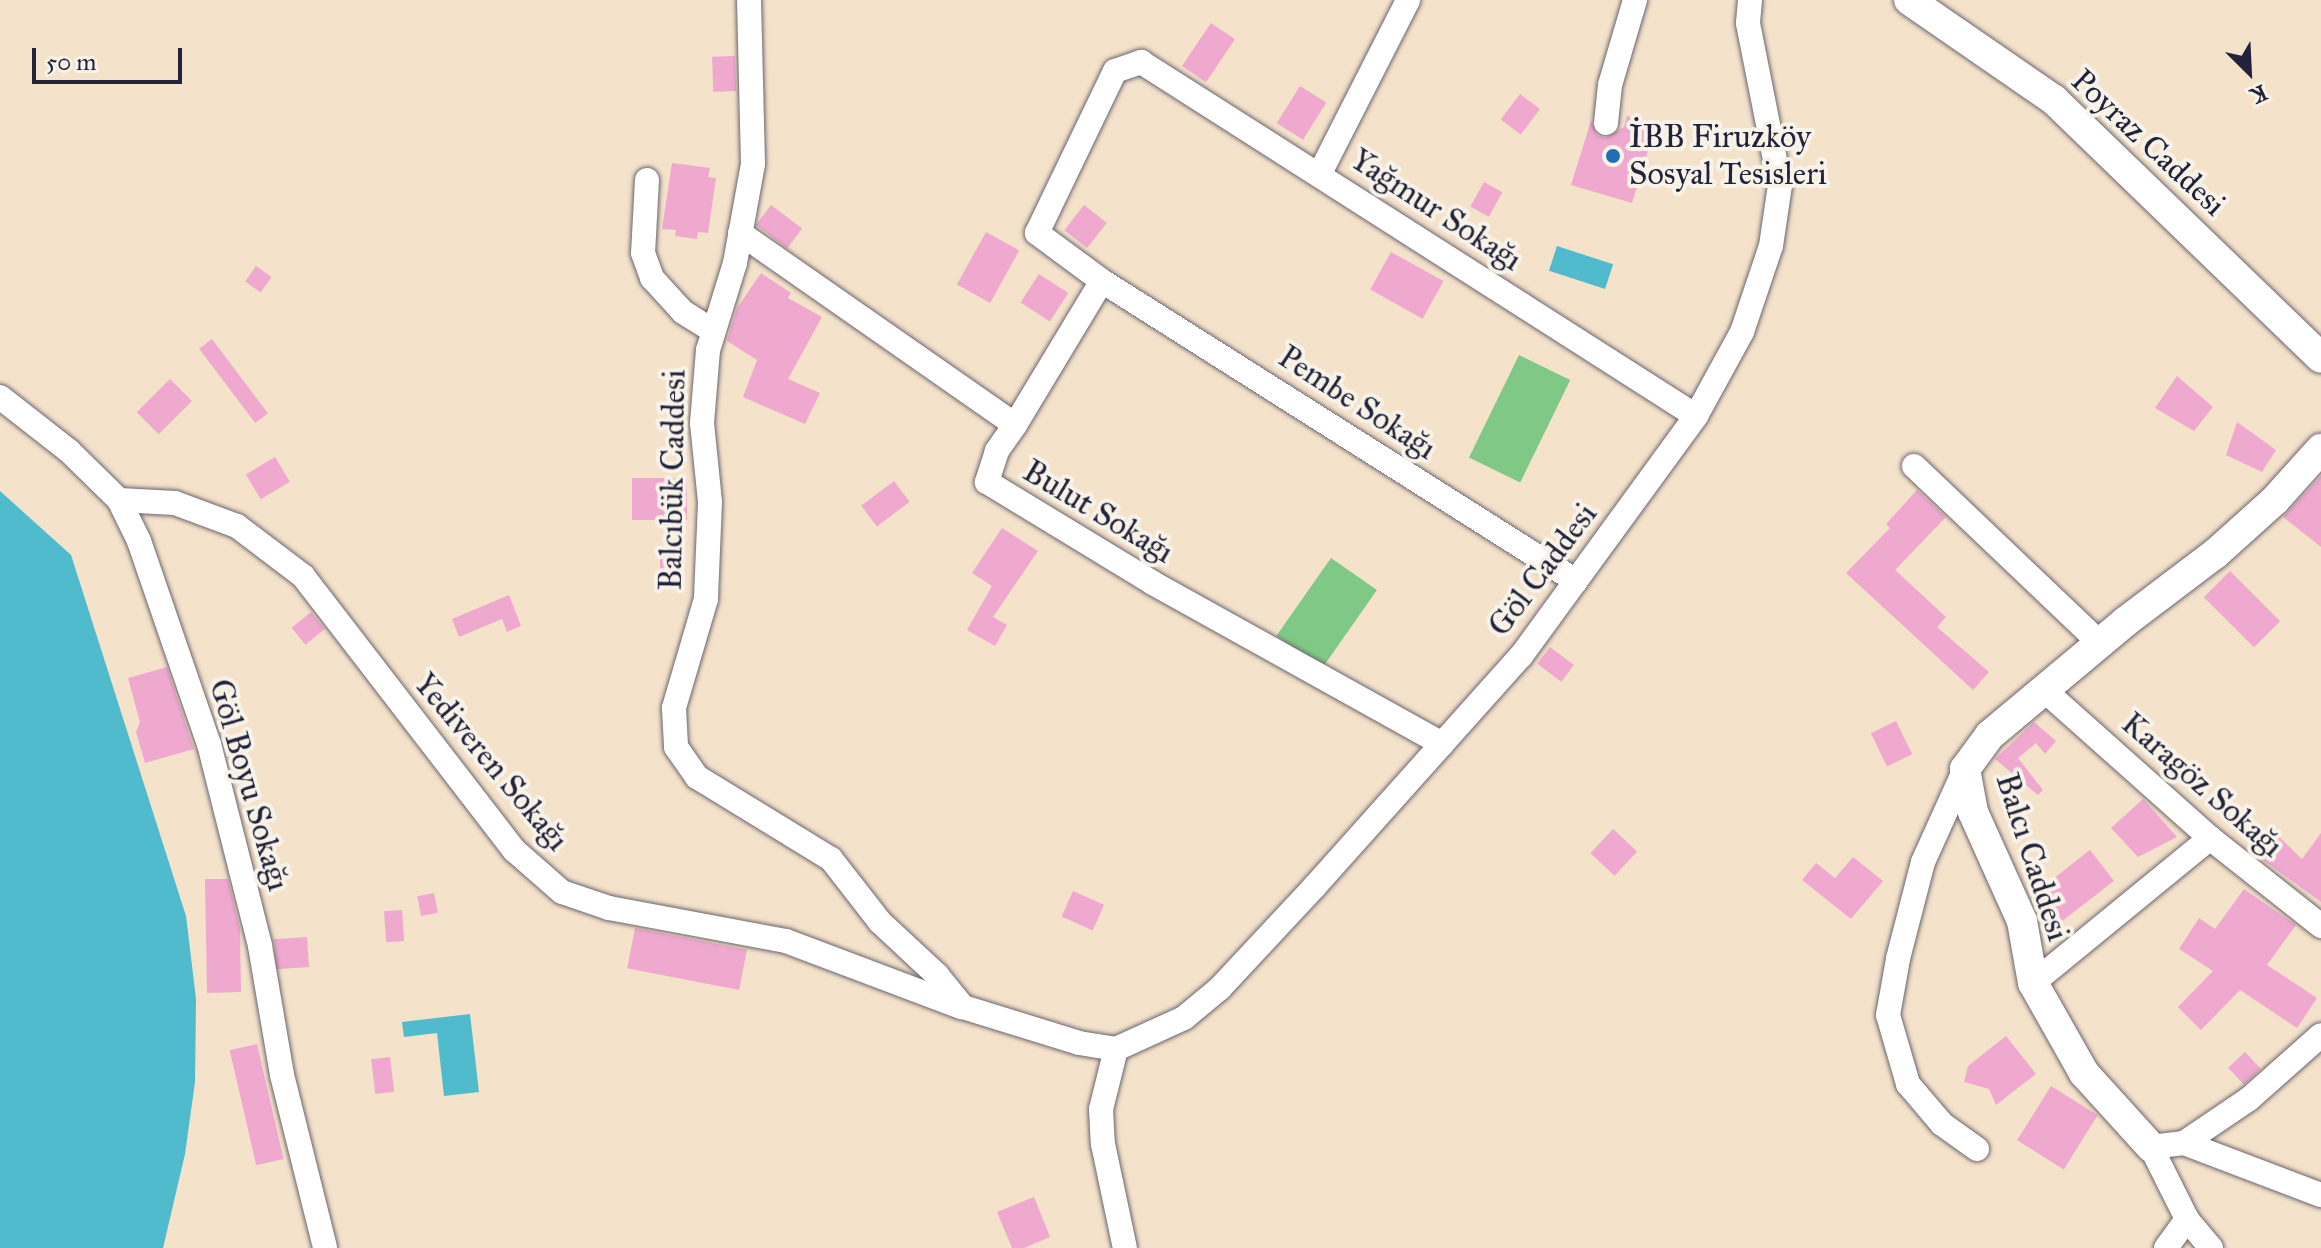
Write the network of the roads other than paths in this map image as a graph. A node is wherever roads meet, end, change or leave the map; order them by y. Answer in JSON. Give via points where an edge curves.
{"nodes":[{"id":1,"x":749,"y":0,"type":"edge"},
{"id":2,"x":1408,"y":0,"type":"edge"},
{"id":3,"x":1635,"y":0,"type":"edge"},
{"id":4,"x":1750,"y":0,"type":"edge"},
{"id":5,"x":1909,"y":0,"type":"edge"},
{"id":6,"x":1606,"y":123,"type":"dead end"},
{"id":7,"x":1320,"y":173,"type":"junction"},
{"id":8,"x":647,"y":180,"type":"dead end"},
{"id":9,"x":740,"y":233,"type":"junction"},
{"id":10,"x":1037,"y":233,"type":"joint"},
{"id":11,"x":1102,"y":281,"type":"junction"},
{"id":12,"x":713,"y":331,"type":"junction"},
{"id":13,"x":2321,"y":358,"type":"edge"},
{"id":14,"x":0,"y":397,"type":"edge"},
{"id":15,"x":1696,"y":416,"type":"junction"},
{"id":16,"x":1015,"y":425,"type":"junction"},
{"id":17,"x":2321,"y":449,"type":"edge"},
{"id":18,"x":1914,"y":466,"type":"dead end"},
{"id":19,"x":119,"y":500,"type":"junction"},
{"id":20,"x":1576,"y":581,"type":"junction"},
{"id":21,"x":2100,"y":643,"type":"junction"},
{"id":22,"x":2044,"y":690,"type":"junction"},
{"id":23,"x":1442,"y":744,"type":"junction"},
{"id":24,"x":1965,"y":769,"type":"junction"},
{"id":25,"x":2210,"y":838,"type":"junction"},
{"id":26,"x":2321,"y":926,"type":"edge"},
{"id":27,"x":2033,"y":983,"type":"junction"},
{"id":28,"x":963,"y":1007,"type":"junction"},
{"id":29,"x":2321,"y":1035,"type":"edge"},
{"id":30,"x":1116,"y":1049,"type":"junction"},
{"id":31,"x":2184,"y":1143,"type":"junction"},
{"id":32,"x":2151,"y":1147,"type":"junction"},
{"id":33,"x":1977,"y":1149,"type":"dead end"},
{"id":34,"x":2321,"y":1195,"type":"edge"},
{"id":35,"x":2187,"y":1219,"type":"junction"},
{"id":36,"x":325,"y":1248,"type":"edge"},
{"id":37,"x":1125,"y":1248,"type":"edge"},
{"id":38,"x":2166,"y":1248,"type":"edge"},
{"id":39,"x":2211,"y":1248,"type":"edge"}],
"edges":[{"from":1,"to":9,"type":"street","name":"Balcıbük Caddesi","via":[[753,164]]},
{"from":2,"to":7,"type":"street"},
{"from":3,"to":6,"type":"street","via":[[1610,85]]},
{"from":4,"to":15,"type":"street","name":"Göl Caddesi","via":[[1748,23],[1780,185],[1771,246],[1742,332]]},
{"from":5,"to":13,"type":"street","name":"Poyraz Caddesi","via":[[2054,100]]},
{"from":7,"to":10,"type":"street","name":"Yağmur Sokağı","via":[[1141,62],[1115,71]]},
{"from":7,"to":15,"type":"street","name":"Yağmur Sokağı"},
{"from":8,"to":12,"type":"street","via":[[643,253],[652,278],[683,312]]},
{"from":9,"to":12,"type":"street","name":"Balcıbük Caddesi"},
{"from":9,"to":16,"type":"street","name":"Bulut Sokağı"},
{"from":10,"to":11,"type":"street","name":"Pembe Sokağı"},
{"from":11,"to":16,"type":"street"},
{"from":11,"to":20,"type":"street","name":"Pembe Sokağı"},
{"from":12,"to":28,"type":"street","name":"Balcıbük Caddesi","via":[[702,423],[710,502],[706,599],[674,708],[676,747],[697,777],[831,859],[880,922]]},
{"from":14,"to":19,"type":"street","name":"Göl Boyu Sokağı","via":[[69,451]]},
{"from":15,"to":20,"type":"street","name":"Göl Caddesi"},
{"from":16,"to":23,"type":"street","name":"Bulut Sokağı","via":[[997,451],[987,482],[1153,583]]},
{"from":17,"to":21,"type":"street","name":"Balcı Caddesi","via":[[2215,554]]},
{"from":18,"to":21,"type":"street"},
{"from":19,"to":28,"type":"street","name":"Yediveren Sokağı","via":[[175,503],[237,526],[303,576],[514,850],[562,892],[609,908],[786,941]]},
{"from":19,"to":36,"type":"street","name":"Göl Boyu Sokağı","via":[[139,541],[209,744],[260,946],[282,1075]]},
{"from":20,"to":23,"type":"street","name":"Göl Caddesi","via":[[1521,656]]},
{"from":21,"to":22,"type":"street","name":"Balcı Caddesi"},
{"from":22,"to":24,"type":"street","name":"Balcı Caddesi","via":[[1990,735]]},
{"from":22,"to":25,"type":"street","name":"Karagöz Sokağı"},
{"from":23,"to":30,"type":"street","name":"Göl Caddesi","via":[[1220,988],[1184,1018]]},
{"from":24,"to":27,"type":"street","name":"Balcı Caddesi","via":[[1973,812],[2022,921]]},
{"from":24,"to":33,"type":"street","via":[[1923,862],[1888,1015],[1908,1084],[1942,1124]]},
{"from":25,"to":26,"type":"street","name":"Karagöz Sokağı"},
{"from":25,"to":27,"type":"street"},
{"from":27,"to":32,"type":"street","name":"Balcı Caddesi","via":[[2084,1073]]},
{"from":28,"to":30,"type":"street","via":[[1079,1043]]},
{"from":29,"to":31,"type":"street","via":[[2249,1099]]},
{"from":30,"to":37,"type":"street","via":[[1101,1109]]},
{"from":31,"to":32,"type":"street"},
{"from":31,"to":34,"type":"street"},
{"from":32,"to":35,"type":"street","name":"Balcı Caddesi"},
{"from":35,"to":38,"type":"street"},
{"from":35,"to":39,"type":"street","name":"Balcı Caddesi"}]}
